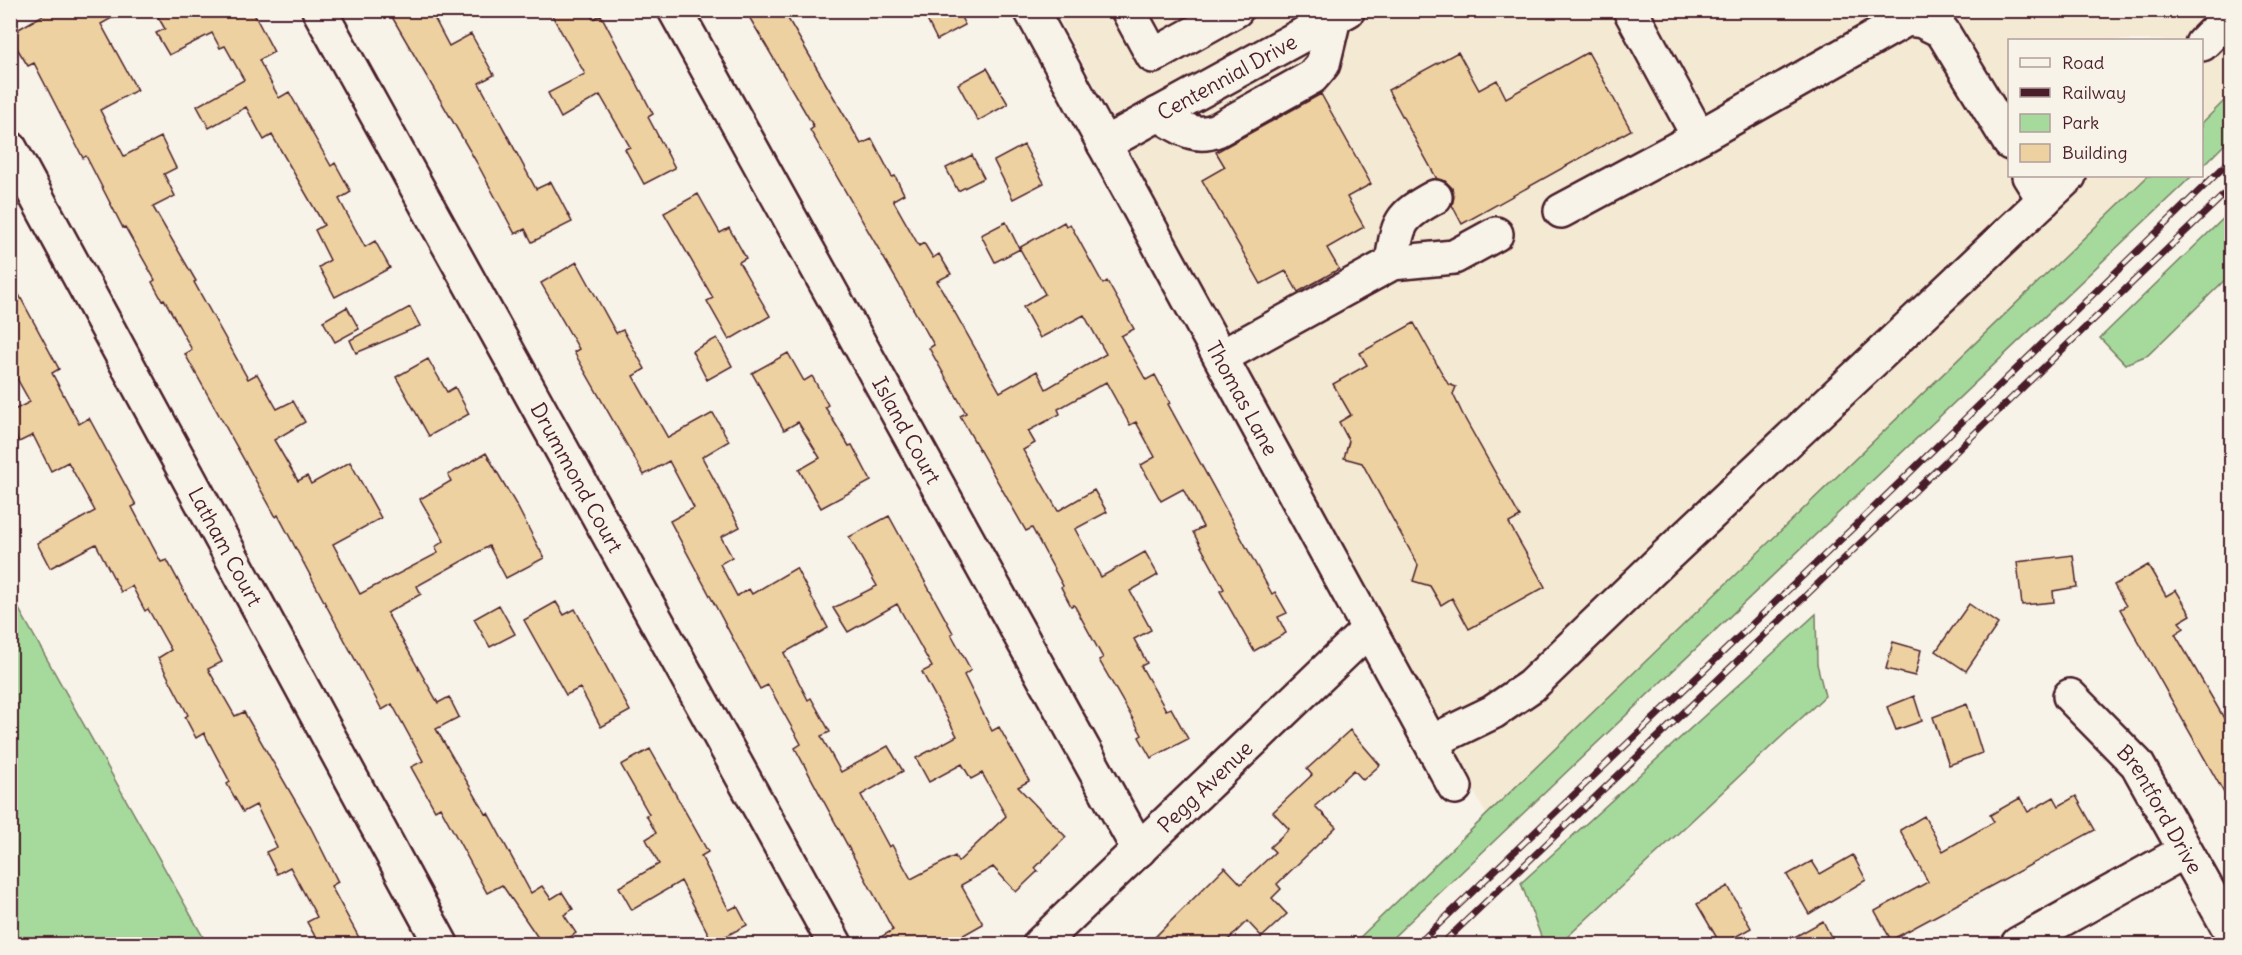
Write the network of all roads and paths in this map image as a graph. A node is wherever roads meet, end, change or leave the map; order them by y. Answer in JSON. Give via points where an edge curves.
{"nodes":[{"id":1,"x":319,"y":10,"type":"edge"},
{"id":2,"x":675,"y":10,"type":"edge"},
{"id":3,"x":1031,"y":10,"type":"edge"},
{"id":4,"x":1128,"y":10,"type":"edge"},
{"id":5,"x":1236,"y":10,"type":"edge"},
{"id":6,"x":1630,"y":10,"type":"edge"},
{"id":7,"x":1341,"y":14,"type":"edge"},
{"id":8,"x":2232,"y":14,"type":"edge"},
{"id":9,"x":2203,"y":43,"type":"edge"},
{"id":10,"x":1699,"y":137,"type":"junction"},
{"id":11,"x":2008,"y":140,"type":"edge"},
{"id":12,"x":1104,"y":144,"type":"junction"},
{"id":13,"x":10,"y":148,"type":"edge"},
{"id":14,"x":2066,"y":177,"type":"edge"},
{"id":15,"x":2037,"y":188,"type":"edge"},
{"id":16,"x":1435,"y":197,"type":"dead end"},
{"id":17,"x":1562,"y":212,"type":"dead end"},
{"id":18,"x":1496,"y":234,"type":"dead end"},
{"id":19,"x":1392,"y":263,"type":"junction"},
{"id":20,"x":1221,"y":357,"type":"junction"},
{"id":21,"x":1369,"y":629,"type":"junction"},
{"id":22,"x":2070,"y":696,"type":"dead end"},
{"id":23,"x":1431,"y":742,"type":"junction"},
{"id":24,"x":1455,"y":787,"type":"dead end"},
{"id":25,"x":1139,"y":850,"type":"junction"},
{"id":26,"x":2185,"y":850,"type":"junction"},
{"id":27,"x":2232,"y":934,"type":"edge"},
{"id":28,"x":441,"y":945,"type":"edge"},
{"id":29,"x":835,"y":945,"type":"edge"},
{"id":30,"x":1040,"y":945,"type":"edge"},
{"id":31,"x":2018,"y":945,"type":"edge"}],
"edges":[{"from":1,"to":29,"type":"street","name":"Drummond Court"},
{"from":2,"to":25,"type":"street","name":"Island Court"},
{"from":3,"to":12,"type":"street","name":"Thomas Lane"},
{"from":4,"to":5,"type":"street","via":[[1153,56]]},
{"from":6,"to":10,"type":"street"},
{"from":7,"to":12,"type":"street","name":"Centennial Drive","via":[[1323,64],[1311,77],[1217,130],[1194,134],[1158,114]]},
{"from":8,"to":9,"type":"street"},
{"from":10,"to":11,"type":"street","via":[[1907,18],[1942,31]]},
{"from":10,"to":17,"type":"street"},
{"from":12,"to":20,"type":"street","name":"Thomas Lane"},
{"from":13,"to":28,"type":"street","name":"Latham Court"},
{"from":14,"to":15,"type":"street"},
{"from":15,"to":23,"type":"street","via":[[1531,687],[1494,712]]},
{"from":16,"to":19,"type":"street","via":[[1401,220]]},
{"from":18,"to":19,"type":"street","via":[[1454,257]]},
{"from":19,"to":20,"type":"street"},
{"from":20,"to":21,"type":"street","name":"Thomas Lane"},
{"from":21,"to":23,"type":"street","name":"Thomas Lane"},
{"from":21,"to":25,"type":"street","name":"Pegg Avenue"},
{"from":22,"to":26,"type":"street","name":"Brentford Drive","via":[[2137,764]]},
{"from":23,"to":24,"type":"street","name":"Thomas Lane"},
{"from":25,"to":30,"type":"street","name":"Pegg Avenue"},
{"from":26,"to":27,"type":"street","name":"Brentford Drive"},
{"from":26,"to":31,"type":"street"}]}
